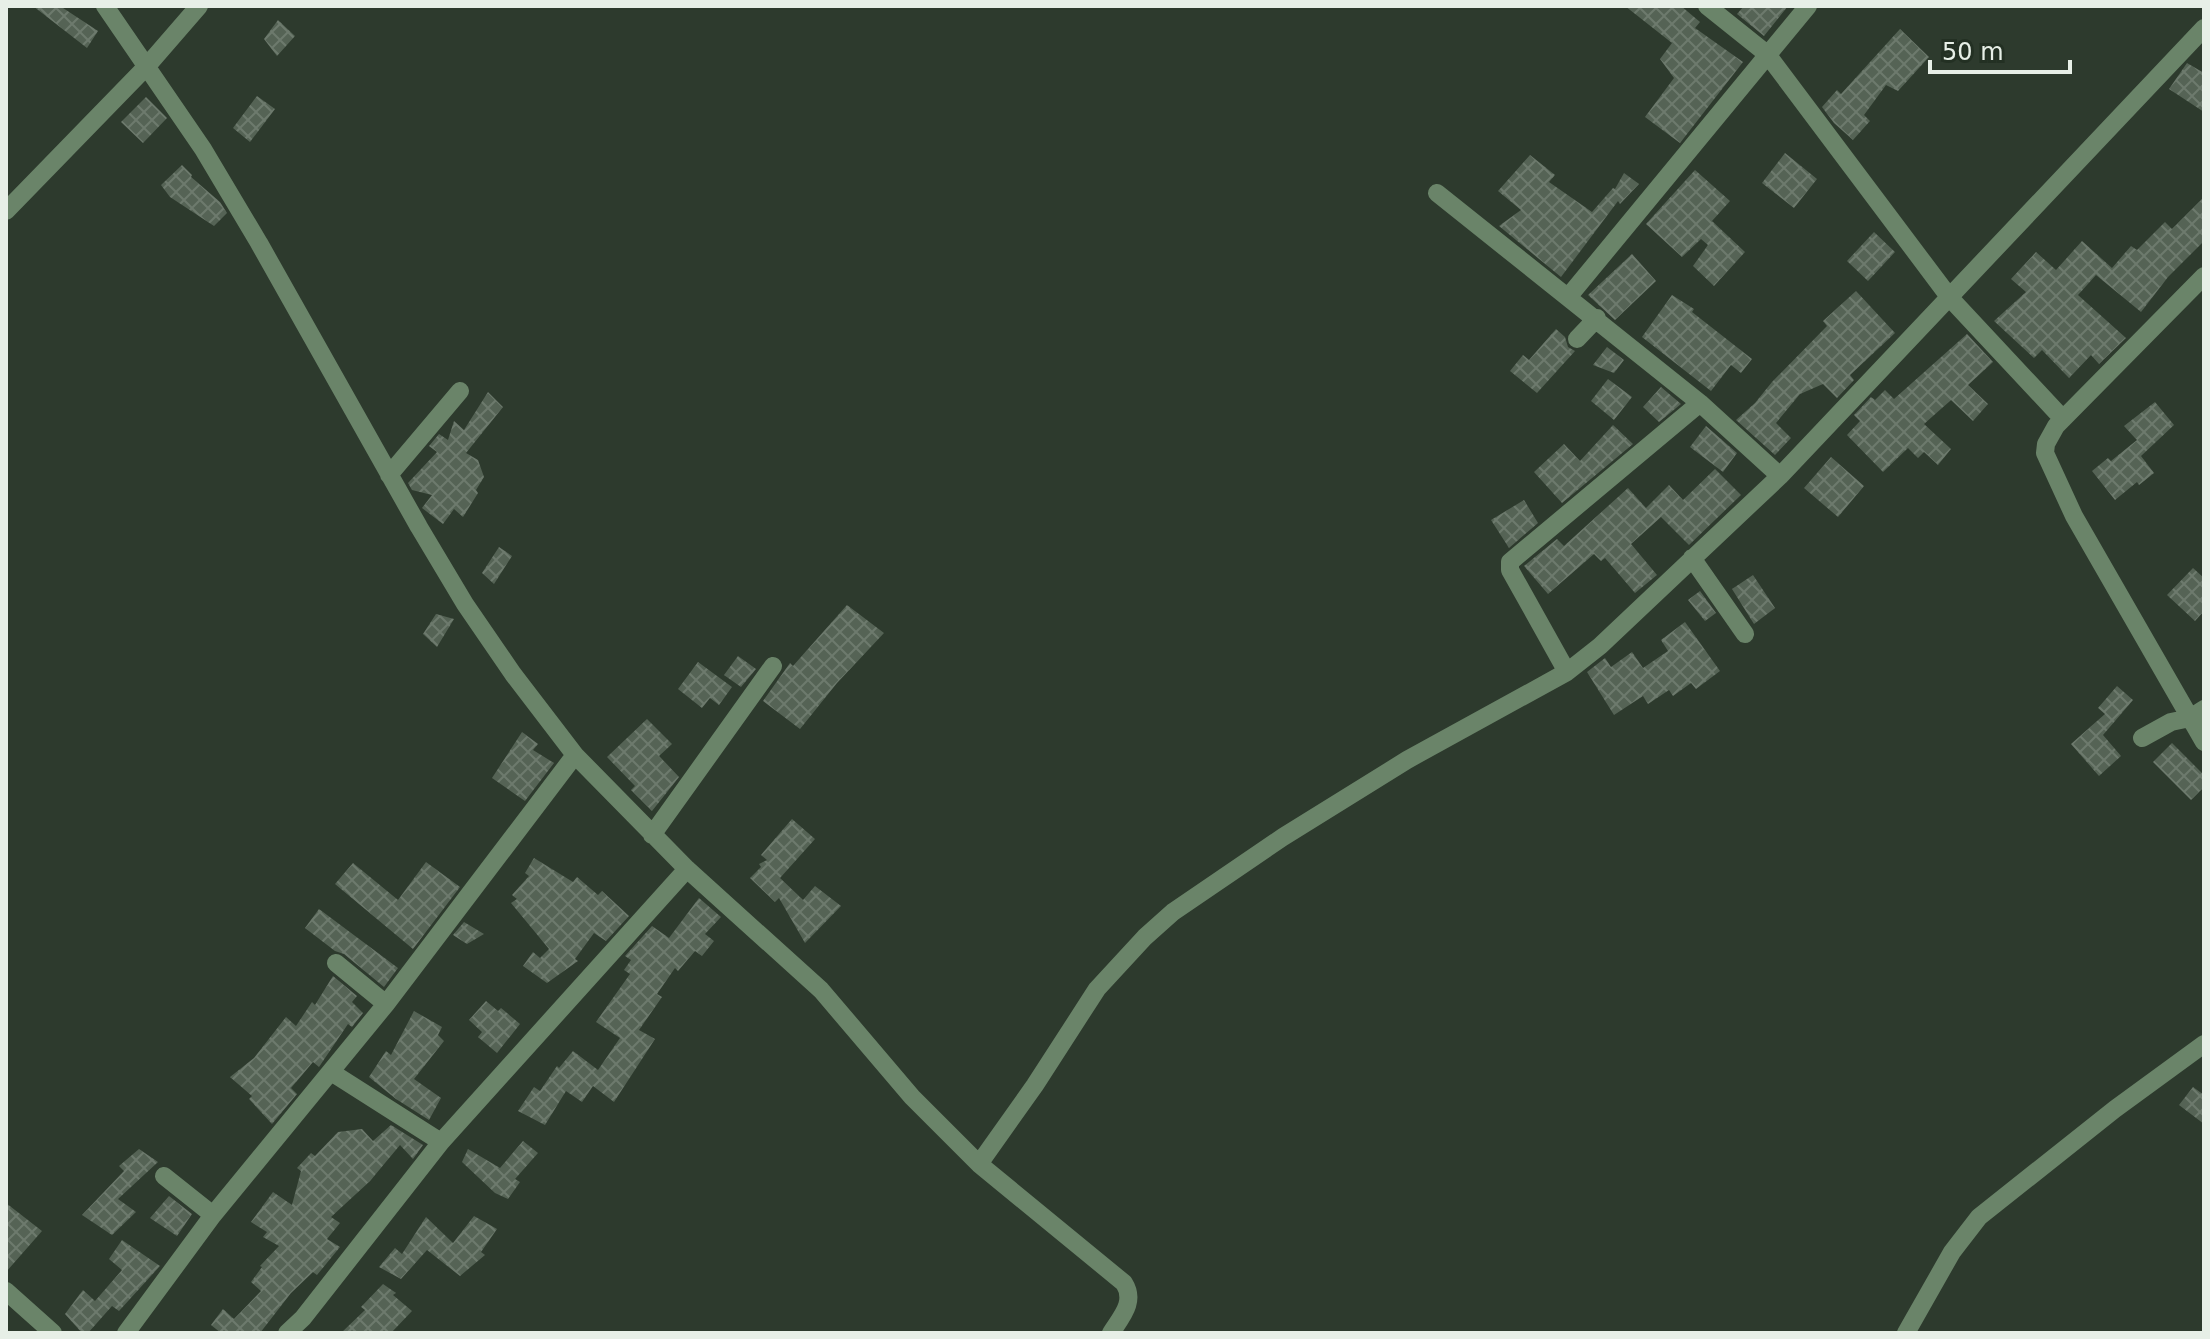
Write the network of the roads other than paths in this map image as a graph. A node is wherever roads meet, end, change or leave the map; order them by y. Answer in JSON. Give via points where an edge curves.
{"nodes":[{"id":1,"x":105,"y":6,"type":"edge"},
{"id":2,"x":199,"y":6,"type":"edge"},
{"id":3,"x":1707,"y":6,"type":"edge"},
{"id":4,"x":1808,"y":6,"type":"edge"},
{"id":5,"x":2204,"y":28,"type":"edge"},
{"id":6,"x":1767,"y":54,"type":"junction"},
{"id":7,"x":147,"y":66,"type":"junction"},
{"id":8,"x":1437,"y":193,"type":"dead end"},
{"id":9,"x":6,"y":211,"type":"edge"},
{"id":10,"x":2204,"y":276,"type":"edge"},
{"id":11,"x":1569,"y":296,"type":"junction"},
{"id":12,"x":1950,"y":298,"type":"junction"},
{"id":13,"x":1597,"y":318,"type":"junction"},
{"id":14,"x":1577,"y":339,"type":"dead end"},
{"id":15,"x":460,"y":391,"type":"dead end"},
{"id":16,"x":1700,"y":403,"type":"junction"},
{"id":17,"x":2063,"y":419,"type":"junction"},
{"id":18,"x":389,"y":475,"type":"junction"},
{"id":19,"x":1780,"y":476,"type":"junction"},
{"id":20,"x":1692,"y":558,"type":"junction"},
{"id":21,"x":1745,"y":634,"type":"dead end"},
{"id":22,"x":773,"y":666,"type":"dead end"},
{"id":23,"x":1567,"y":672,"type":"junction"},
{"id":24,"x":2197,"y":714,"type":"edge"},
{"id":25,"x":2142,"y":738,"type":"dead end"},
{"id":26,"x":2204,"y":742,"type":"edge"},
{"id":27,"x":575,"y":755,"type":"junction"},
{"id":28,"x":652,"y":835,"type":"junction"},
{"id":29,"x":687,"y":869,"type":"junction"},
{"id":30,"x":336,"y":963,"type":"dead end"},
{"id":31,"x":386,"y":1004,"type":"junction"},
{"id":32,"x":2204,"y":1044,"type":"edge"},
{"id":33,"x":331,"y":1072,"type":"junction"},
{"id":34,"x":441,"y":1142,"type":"junction"},
{"id":35,"x":979,"y":1164,"type":"junction"},
{"id":36,"x":164,"y":1176,"type":"dead end"},
{"id":37,"x":213,"y":1215,"type":"junction"},
{"id":38,"x":6,"y":1291,"type":"edge"},
{"id":39,"x":53,"y":1333,"type":"edge"},
{"id":40,"x":126,"y":1333,"type":"edge"},
{"id":41,"x":287,"y":1333,"type":"edge"},
{"id":42,"x":1111,"y":1333,"type":"edge"},
{"id":43,"x":1906,"y":1333,"type":"edge"}],
"edges":[{"from":1,"to":7,"type":"street"},
{"from":2,"to":7,"type":"street"},
{"from":3,"to":6,"type":"street"},
{"from":4,"to":6,"type":"street"},
{"from":5,"to":12,"type":"street"},
{"from":6,"to":11,"type":"street"},
{"from":6,"to":12,"type":"street"},
{"from":7,"to":9,"type":"street"},
{"from":7,"to":18,"type":"street","via":[[259,243]]},
{"from":8,"to":11,"type":"street"},
{"from":10,"to":17,"type":"street"},
{"from":11,"to":13,"type":"street"},
{"from":12,"to":17,"type":"street"},
{"from":12,"to":19,"type":"street"},
{"from":13,"to":14,"type":"street"},
{"from":13,"to":16,"type":"street"},
{"from":15,"to":18,"type":"street"},
{"from":16,"to":19,"type":"street"},
{"from":16,"to":23,"type":"street","via":[[1510,562]]},
{"from":17,"to":24,"type":"street","via":[[2045,453],[2074,516]]},
{"from":18,"to":27,"type":"street","via":[[465,604]]},
{"from":19,"to":20,"type":"street"},
{"from":20,"to":21,"type":"street"},
{"from":20,"to":23,"type":"street"},
{"from":22,"to":28,"type":"street"},
{"from":23,"to":35,"type":"street","via":[[1407,760],[1173,912],[1097,989]]},
{"from":24,"to":25,"type":"street"},
{"from":24,"to":26,"type":"street"},
{"from":27,"to":28,"type":"street"},
{"from":27,"to":31,"type":"street"},
{"from":28,"to":29,"type":"street"},
{"from":29,"to":34,"type":"street"},
{"from":29,"to":35,"type":"street","via":[[821,990],[912,1097]]},
{"from":30,"to":31,"type":"street"},
{"from":31,"to":33,"type":"street"},
{"from":32,"to":43,"type":"street","via":[[1979,1217],[1952,1252]]},
{"from":33,"to":34,"type":"street"},
{"from":33,"to":37,"type":"street"},
{"from":34,"to":41,"type":"street"},
{"from":35,"to":42,"type":"street","via":[[1124,1283],[1130,1293],[1128,1307]]},
{"from":36,"to":37,"type":"street"},
{"from":37,"to":40,"type":"street"},
{"from":38,"to":39,"type":"street"}]}
